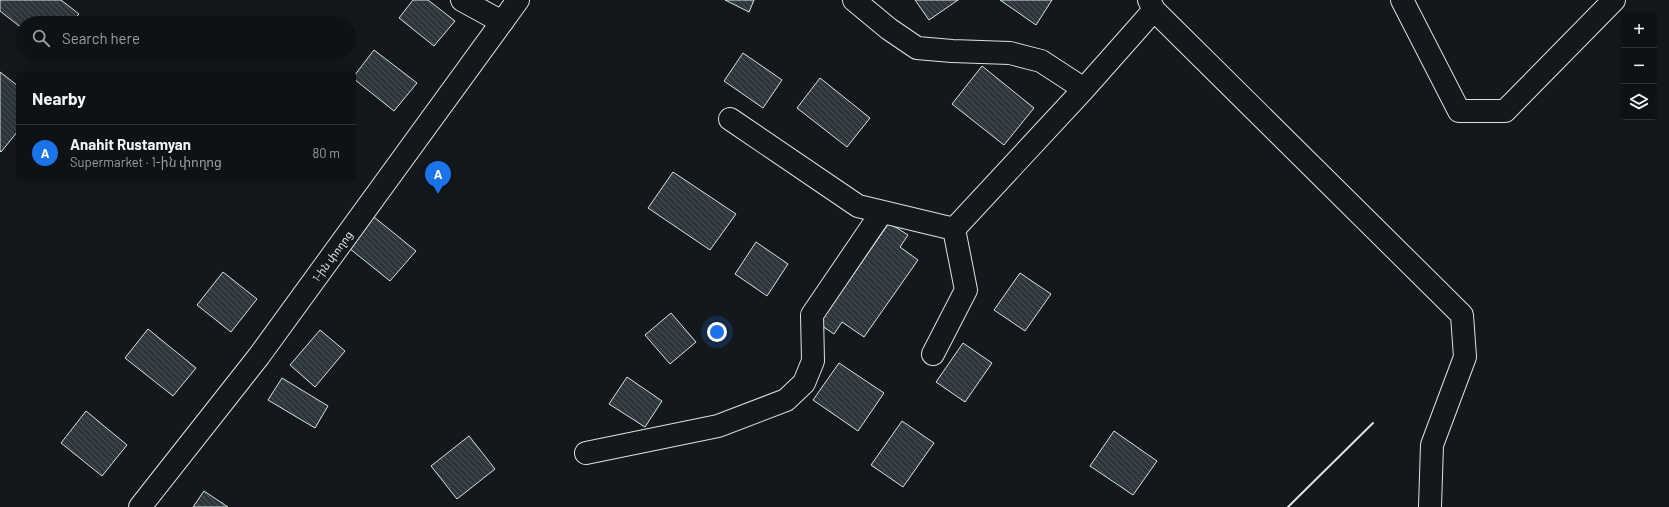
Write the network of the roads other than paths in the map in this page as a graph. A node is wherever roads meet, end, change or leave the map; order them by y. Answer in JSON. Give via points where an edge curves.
{"nodes":[{"id":1,"x":462,"y":0,"type":"edge"},
{"id":2,"x":518,"y":0,"type":"edge"},
{"id":3,"x":854,"y":0,"type":"edge"},
{"id":4,"x":1402,"y":0,"type":"edge"},
{"id":5,"x":1614,"y":0,"type":"edge"},
{"id":6,"x":1151,"y":5,"type":"edge"},
{"id":7,"x":502,"y":22,"type":"junction"},
{"id":8,"x":1084,"y":89,"type":"junction"},
{"id":9,"x":730,"y":118,"type":"dead end"},
{"id":10,"x":882,"y":212,"type":"junction"},
{"id":11,"x":954,"y":229,"type":"junction"},
{"id":12,"x":933,"y":354,"type":"dead end"},
{"id":13,"x":586,"y":453,"type":"dead end"},
{"id":14,"x":140,"y":507,"type":"edge"},
{"id":15,"x":1430,"y":507,"type":"edge"}],
"edges":[{"from":1,"to":7,"type":"street"},
{"from":2,"to":7,"type":"street","name":"1-ին փողոց"},
{"from":3,"to":8,"type":"street","via":[[917,48],[1010,53],[1041,61]]},
{"from":4,"to":5,"type":"street","via":[[1459,111],[1505,111]]},
{"from":6,"to":8,"type":"street"},
{"from":6,"to":15,"type":"street","via":[[1462,314],[1464,357],[1432,445]]},
{"from":7,"to":14,"type":"street","name":"1-ին փողոց","via":[[259,356]]},
{"from":8,"to":11,"type":"street"},
{"from":9,"to":10,"type":"street","via":[[858,206]]},
{"from":10,"to":11,"type":"street"},
{"from":10,"to":13,"type":"street","via":[[812,314],[813,361],[804,382],[786,400],[718,426]]},
{"from":11,"to":12,"type":"street","via":[[966,290]]}]}
